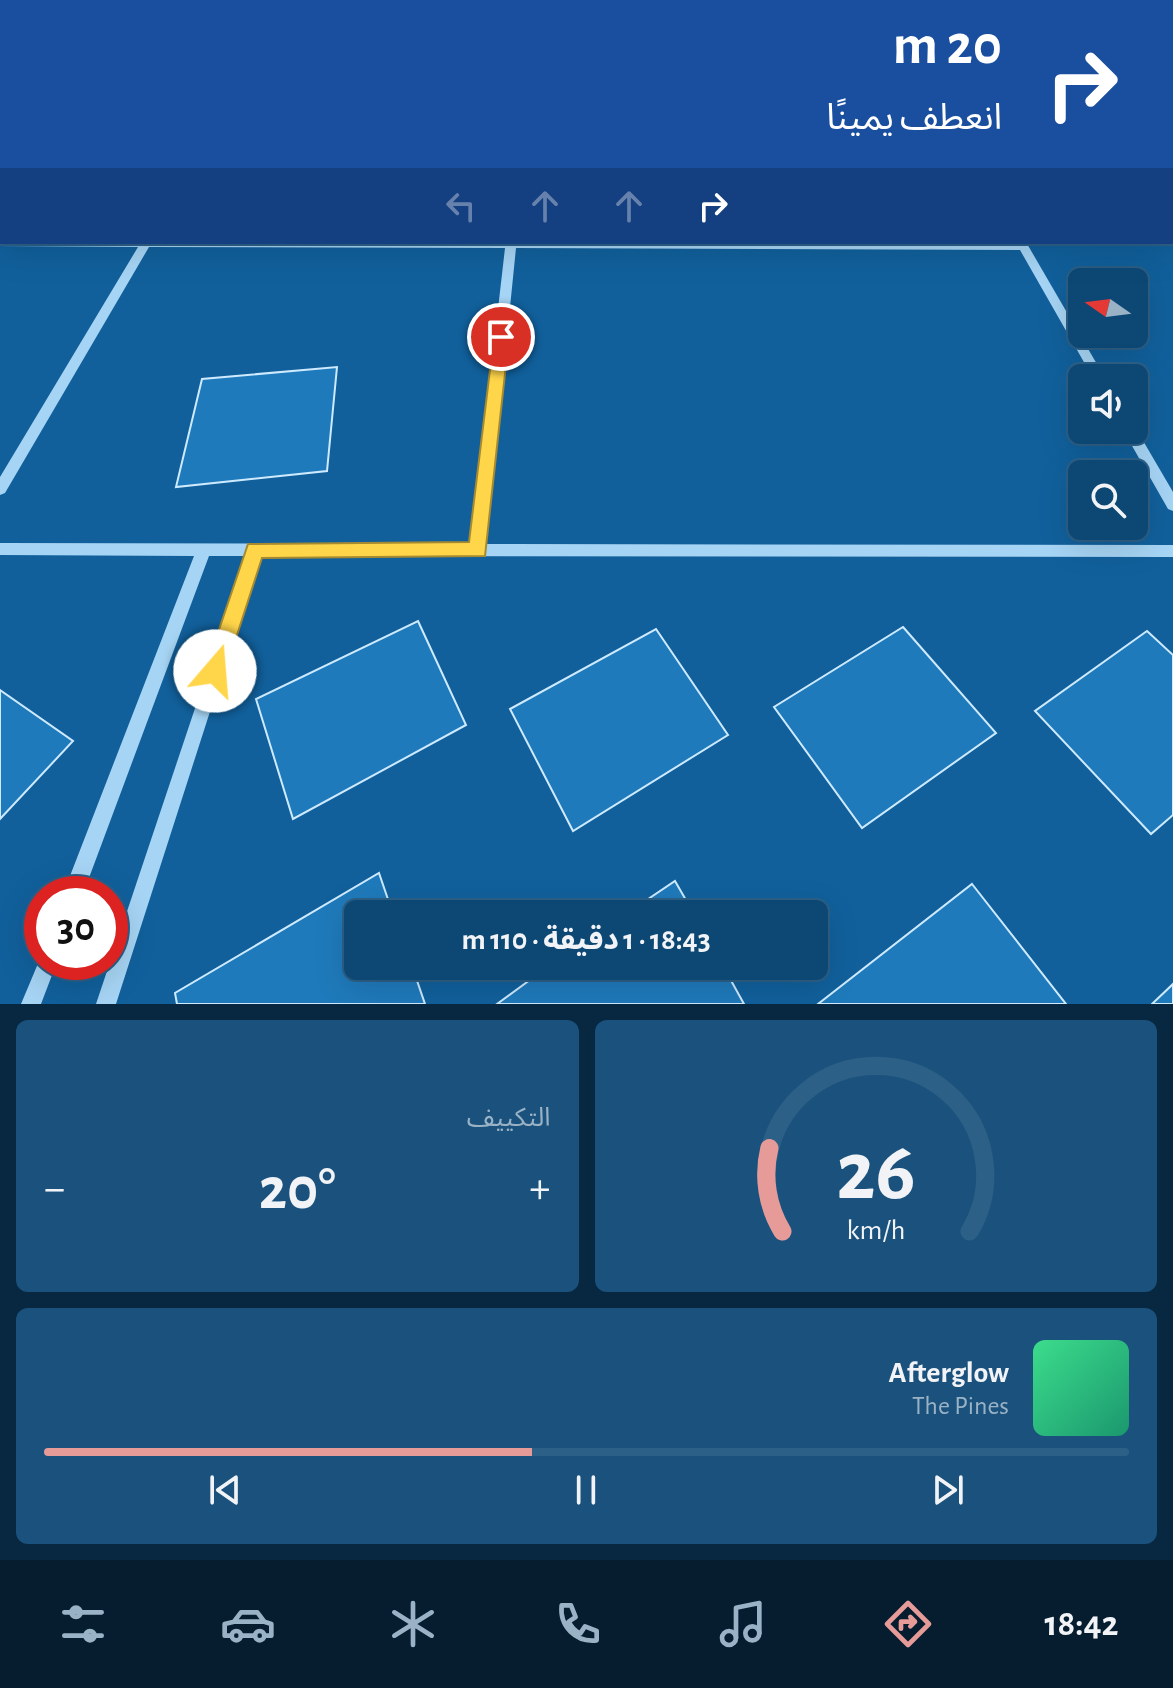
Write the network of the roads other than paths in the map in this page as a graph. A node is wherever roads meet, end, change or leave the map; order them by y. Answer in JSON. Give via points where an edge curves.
{"nodes":[{"id":1,"x":145,"y":244,"type":"edge"},
{"id":2,"x":434,"y":244,"type":"edge"},
{"id":3,"x":1022,"y":244,"type":"edge"},
{"id":4,"x":511,"y":245,"type":"junction"},
{"id":5,"x":1091,"y":364,"type":"edge"},
{"id":6,"x":1138,"y":444,"type":"edge"},
{"id":7,"x":0,"y":489,"type":"edge"},
{"id":8,"x":1173,"y":505,"type":"edge"},
{"id":9,"x":0,"y":549,"type":"edge"},
{"id":10,"x":204,"y":550,"type":"junction"},
{"id":11,"x":255,"y":550,"type":"junction"},
{"id":12,"x":478,"y":550,"type":"junction"},
{"id":13,"x":1173,"y":551,"type":"edge"},
{"id":14,"x":80,"y":876,"type":"edge"},
{"id":15,"x":40,"y":980,"type":"edge"},
{"id":16,"x":31,"y":1004,"type":"edge"},
{"id":17,"x":106,"y":1004,"type":"edge"}],
"edges":[{"from":1,"to":7,"type":"street"},
{"from":2,"to":4,"type":"street"},
{"from":3,"to":4,"type":"street"},
{"from":3,"to":5,"type":"street"},
{"from":4,"to":12,"type":"street"},
{"from":6,"to":8,"type":"street"},
{"from":9,"to":10,"type":"street"},
{"from":10,"to":11,"type":"street"},
{"from":10,"to":14,"type":"street"},
{"from":11,"to":12,"type":"street"},
{"from":11,"to":17,"type":"street"},
{"from":12,"to":13,"type":"street"},
{"from":15,"to":16,"type":"street"}]}
